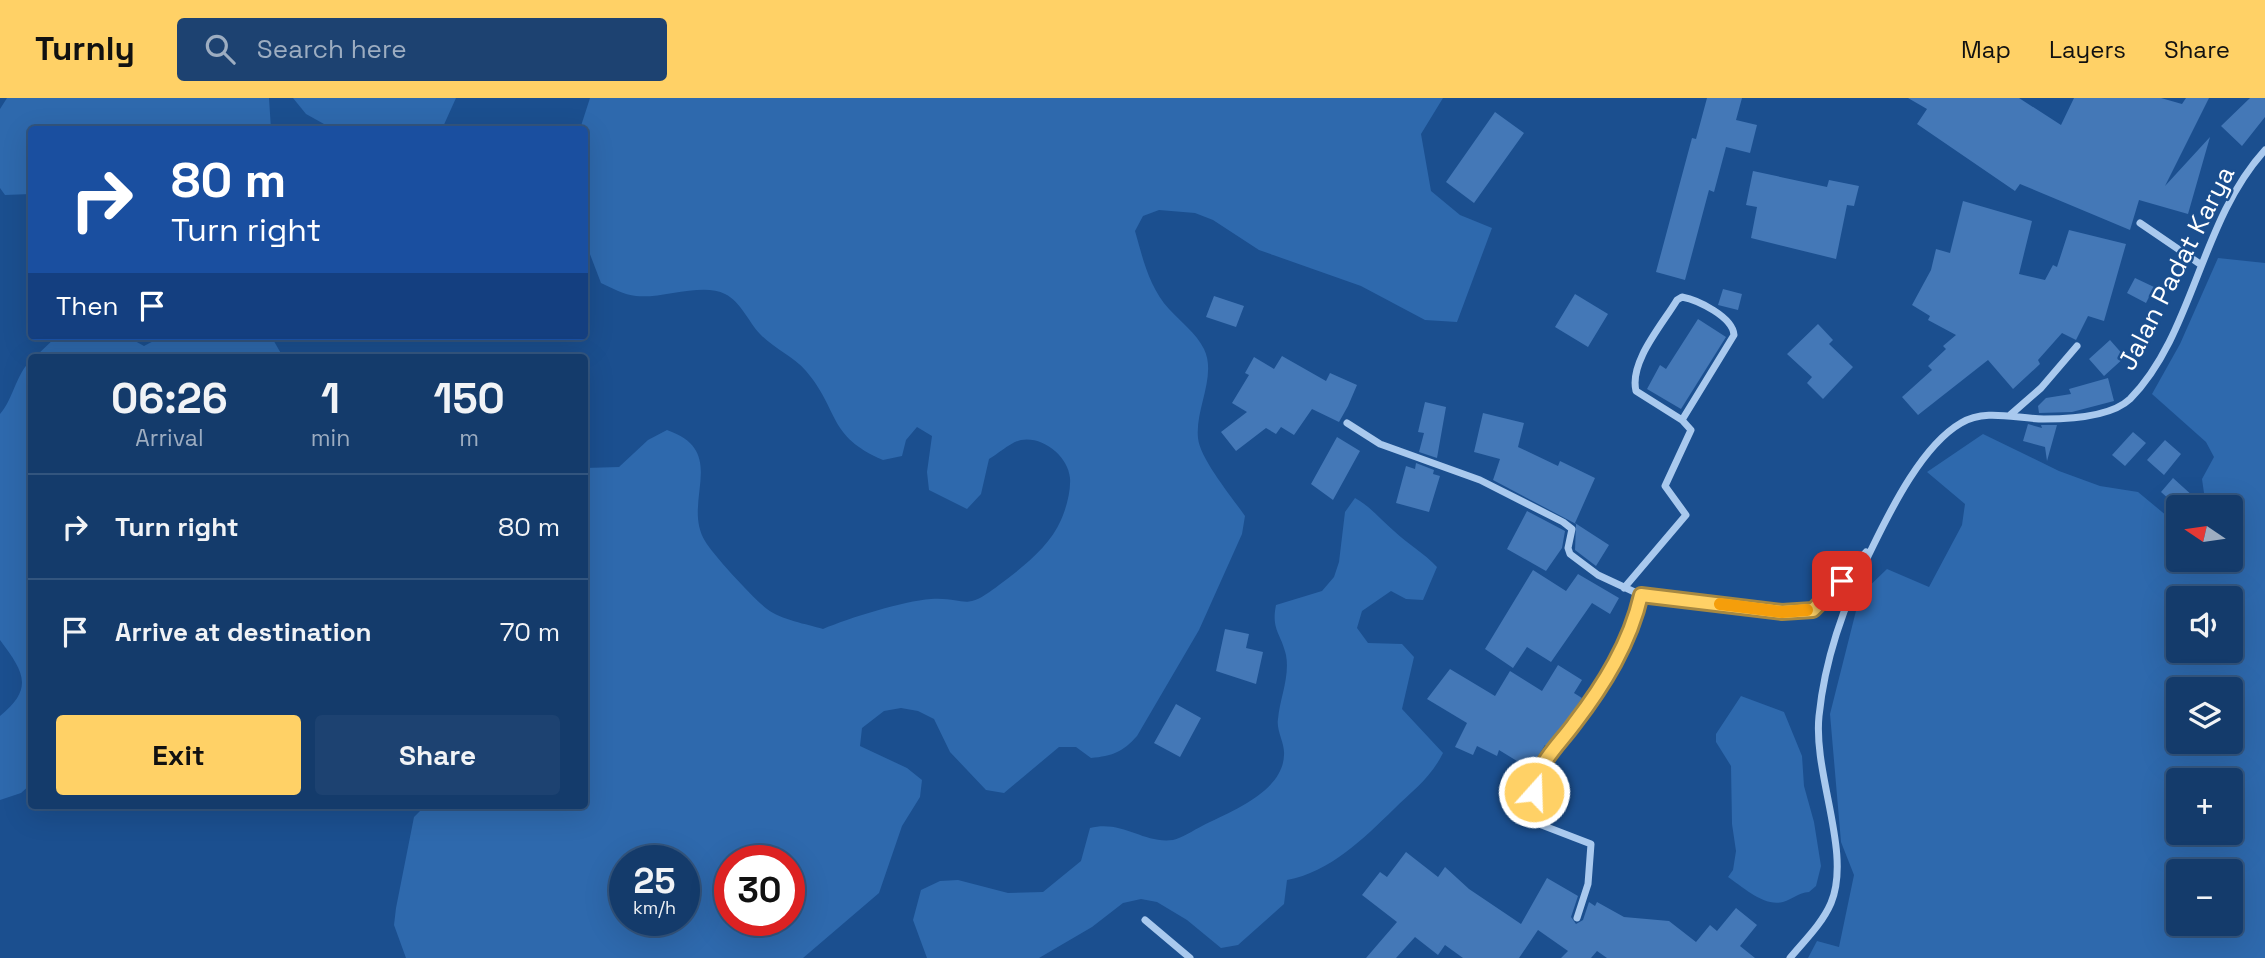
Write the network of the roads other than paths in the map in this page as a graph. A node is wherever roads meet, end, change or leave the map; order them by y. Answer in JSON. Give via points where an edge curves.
{"nodes":[{"id":1,"x":2265,"y":150,"type":"edge"},
{"id":2,"x":2140,"y":223,"type":"dead end"},
{"id":3,"x":2200,"y":264,"type":"junction"},
{"id":4,"x":2077,"y":346,"type":"dead end"},
{"id":5,"x":2009,"y":416,"type":"junction"},
{"id":6,"x":1682,"y":420,"type":"junction"},
{"id":7,"x":1346,"y":423,"type":"dead end"},
{"id":8,"x":1874,"y":544,"type":"junction"},
{"id":9,"x":1625,"y":588,"type":"junction"},
{"id":10,"x":1641,"y":595,"type":"junction"},
{"id":11,"x":1577,"y":918,"type":"dead end"},
{"id":12,"x":1145,"y":920,"type":"dead end"},
{"id":13,"x":1190,"y":958,"type":"edge"},
{"id":14,"x":1790,"y":958,"type":"edge"}],
"edges":[{"from":1,"to":3,"type":"street","name":"Jalan Padat Karya","via":[[2221,216]]},
{"from":2,"to":3,"type":"street"},
{"from":3,"to":5,"type":"street","name":"Jalan Padat Karya","via":[[2154,368],[2128,400],[2106,412],[2045,419]]},
{"from":4,"to":5,"type":"street"},
{"from":5,"to":8,"type":"street","name":"Jalan Padat Karya","via":[[1963,421],[1948,432],[1916,470]]},
{"from":6,"to":6,"type":"street","via":[[1636,391],[1634,380],[1646,352],[1682,297],[1723,317],[1731,323],[1734,335]]},
{"from":6,"to":9,"type":"street","via":[[1690,435],[1665,486],[1686,515]]},
{"from":7,"to":9,"type":"street","via":[[1380,444],[1480,480],[1563,522],[1572,529],[1570,554]]},
{"from":8,"to":10,"type":"street","via":[[1813,610],[1782,612]]},
{"from":8,"to":14,"type":"street","name":"Jalan Padat Karya","via":[[1840,617],[1819,715],[1818,747],[1837,859],[1837,885],[1823,918]]},
{"from":9,"to":10,"type":"street"},
{"from":10,"to":11,"type":"street","via":[[1634,626],[1622,649],[1535,781],[1534,813],[1539,824],[1591,844],[1588,884]]},
{"from":12,"to":13,"type":"street"}]}
